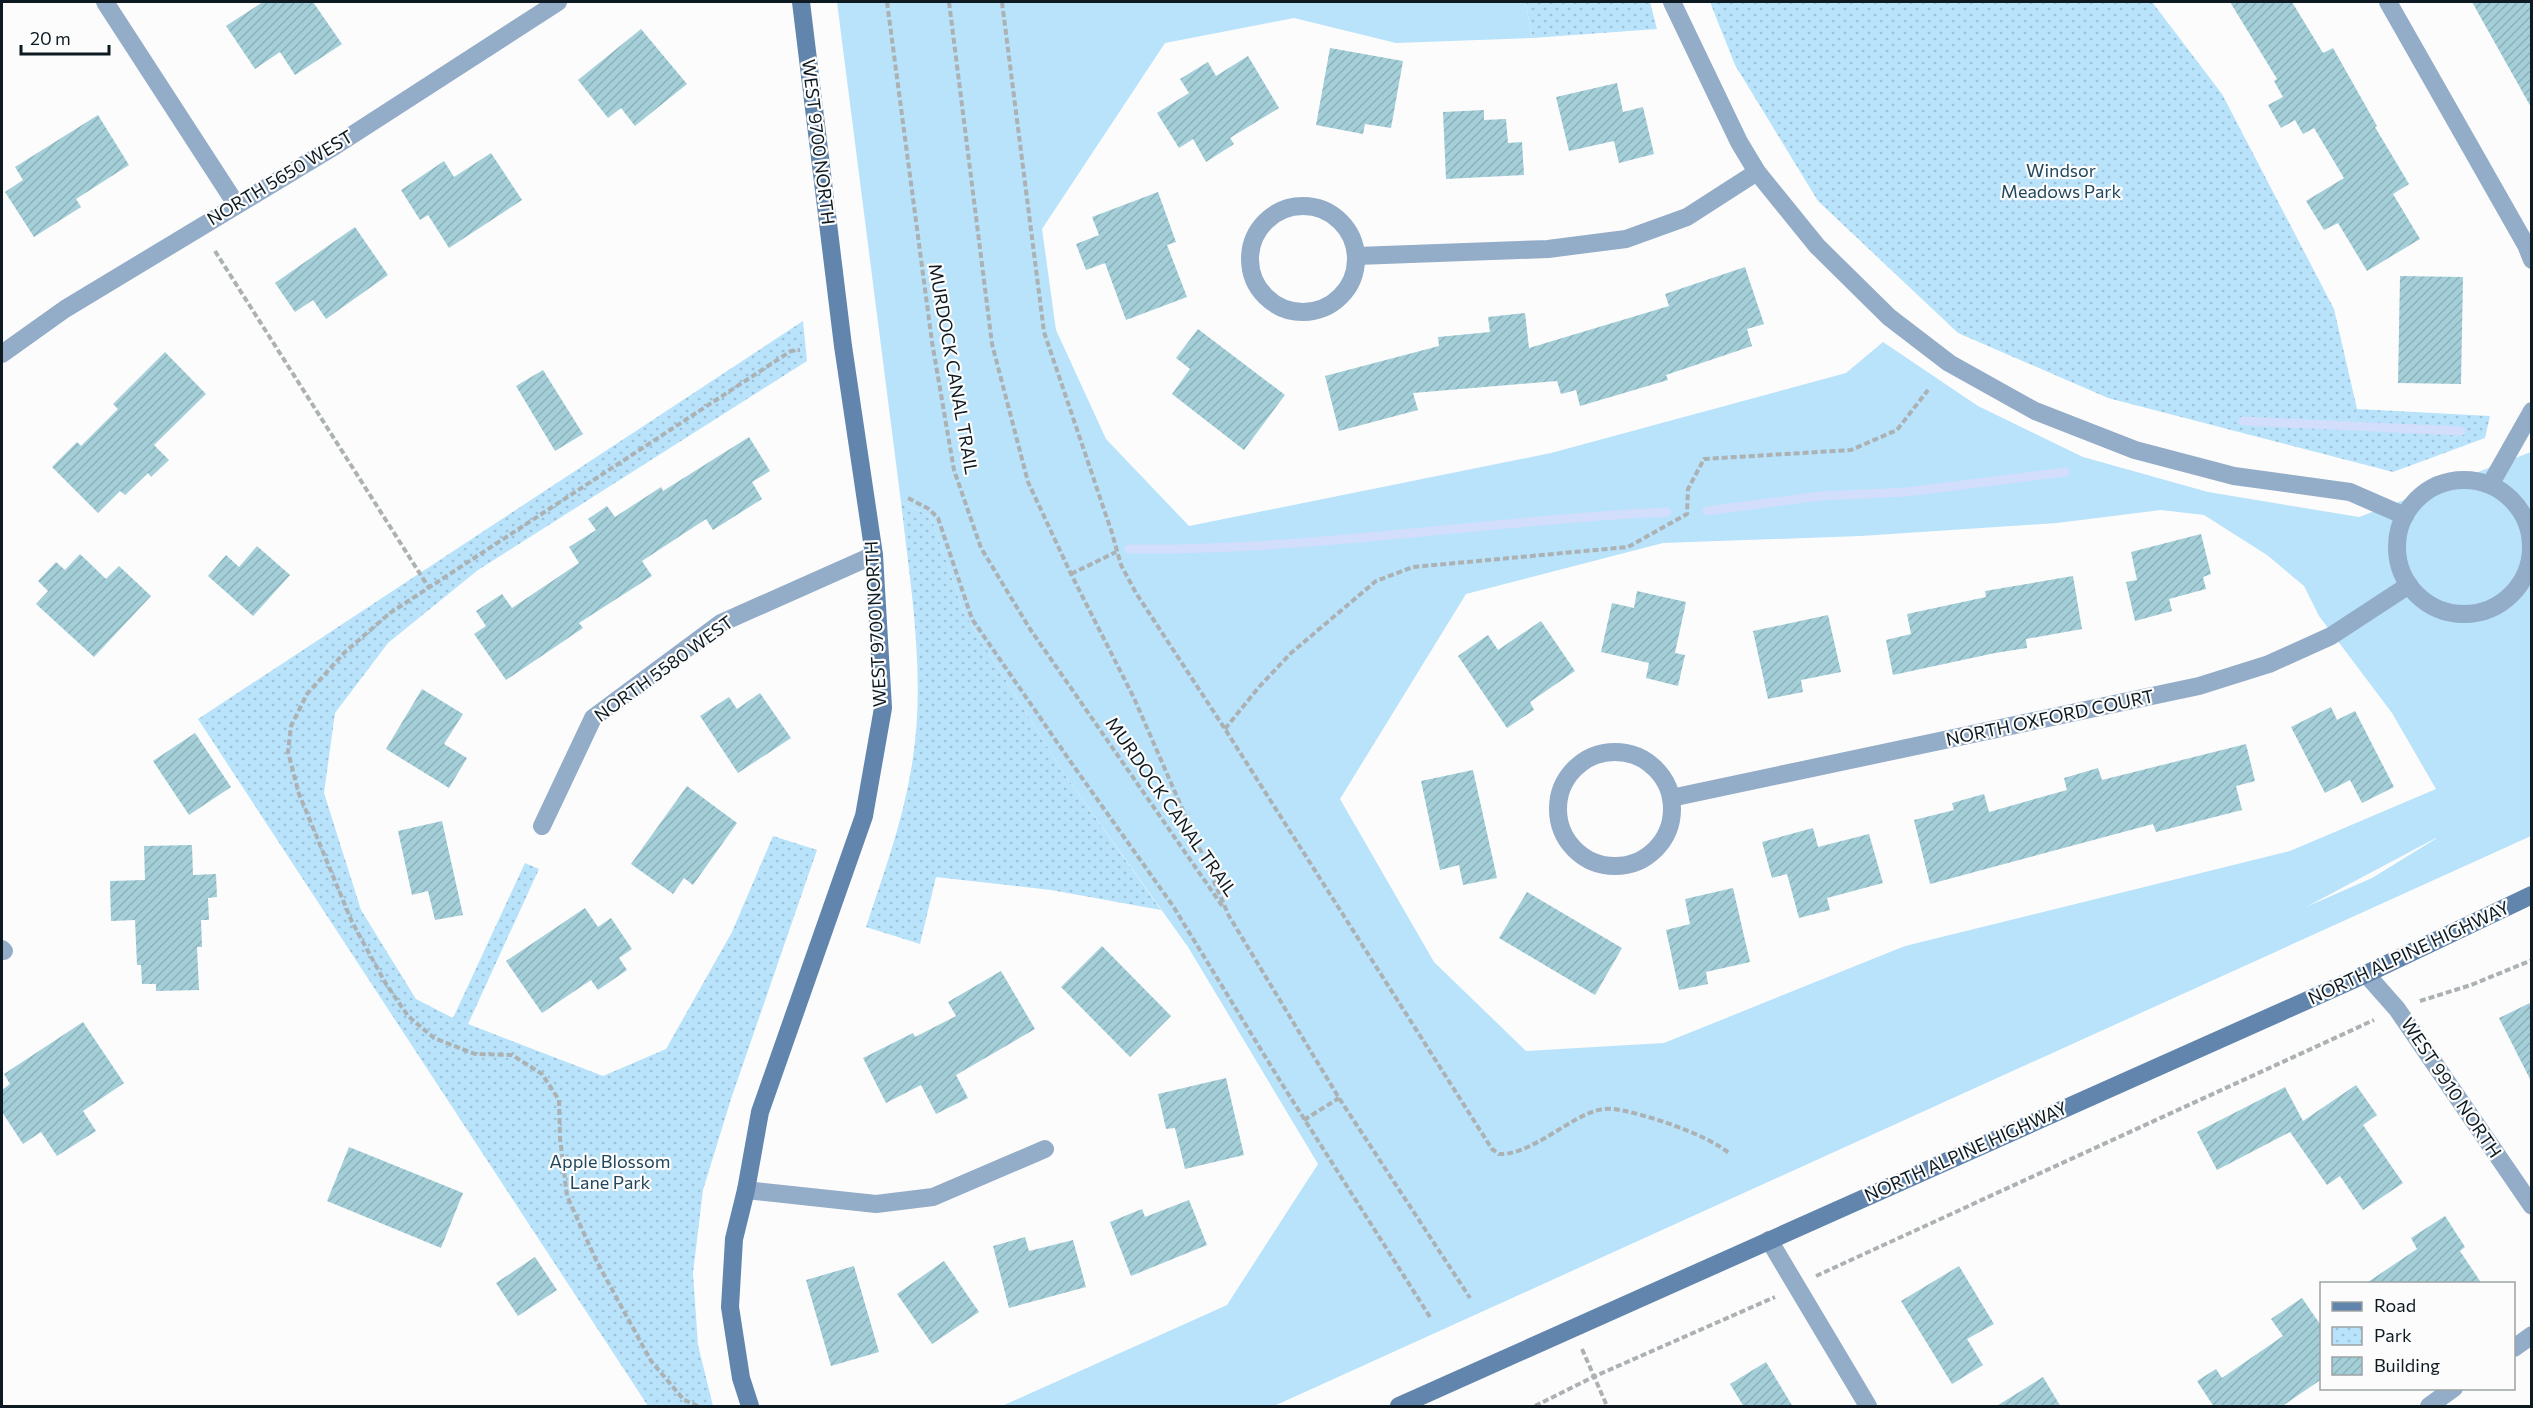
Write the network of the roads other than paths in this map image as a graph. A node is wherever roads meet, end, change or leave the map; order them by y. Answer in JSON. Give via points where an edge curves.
{"nodes":[{"id":1,"x":105,"y":2,"type":"edge"},
{"id":2,"x":558,"y":2,"type":"edge"},
{"id":3,"x":801,"y":2,"type":"edge"},
{"id":4,"x":1672,"y":2,"type":"edge"},
{"id":5,"x":2388,"y":2,"type":"edge"},
{"id":6,"x":1757,"y":172,"type":"junction"},
{"id":7,"x":236,"y":204,"type":"junction"},
{"id":8,"x":1357,"y":256,"type":"junction"},
{"id":9,"x":2532,"y":260,"type":"edge"},
{"id":10,"x":2,"y":354,"type":"edge"},
{"id":11,"x":2532,"y":411,"type":"edge"},
{"id":12,"x":2490,"y":485,"type":"junction"},
{"id":13,"x":2405,"y":516,"type":"junction"},
{"id":14,"x":874,"y":555,"type":"junction"},
{"id":15,"x":2529,"y":572,"type":"edge"},
{"id":16,"x":2409,"y":585,"type":"junction"},
{"id":17,"x":1671,"y":798,"type":"junction"},
{"id":18,"x":542,"y":826,"type":"dead end"},
{"id":19,"x":2532,"y":895,"type":"edge"},
{"id":20,"x":2366,"y":974,"type":"junction"},
{"id":21,"x":1045,"y":1149,"type":"dead end"},
{"id":22,"x":746,"y":1190,"type":"junction"},
{"id":23,"x":2532,"y":1206,"type":"edge"},
{"id":24,"x":1769,"y":1240,"type":"junction"},
{"id":25,"x":2532,"y":1335,"type":"edge"},
{"id":26,"x":2515,"y":1347,"type":"edge"},
{"id":27,"x":2453,"y":1390,"type":"edge"},
{"id":28,"x":750,"y":1407,"type":"edge"},
{"id":29,"x":1399,"y":1407,"type":"edge"},
{"id":30,"x":1869,"y":1407,"type":"edge"},
{"id":31,"x":2429,"y":1407,"type":"edge"}],
"edges":[{"from":1,"to":7,"type":"street"},
{"from":2,"to":7,"type":"street","name":"NORTH 5650 WEST","via":[[335,146]]},
{"from":3,"to":14,"type":"street","name":"WEST 9700 NORTH","via":[[843,346]]},
{"from":4,"to":6,"type":"street"},
{"from":5,"to":9,"type":"street"},
{"from":6,"to":8,"type":"street","via":[[1688,217],[1626,238],[1548,249]]},
{"from":6,"to":13,"type":"street","via":[[1816,246],[1889,317],[1949,363],[2035,411],[2135,450],[2234,476],[2350,492]]},
{"from":7,"to":10,"type":"street","name":"NORTH 5650 WEST","via":[[66,309]]},
{"from":8,"to":8,"type":"street","via":[[1355,242],[1339,218],[1327,210],[1299,205],[1284,208],[1260,227],[1253,241],[1251,272],[1257,286],[1280,307],[1311,312],[1326,308],[1350,287]]},
{"from":11,"to":12,"type":"street"},
{"from":12,"to":13,"type":"street","via":[[2474,480],[2441,484],[2426,491]]},
{"from":12,"to":15,"type":"street","via":[[2505,494],[2526,520],[2531,546]]},
{"from":13,"to":16,"type":"street","via":[[2398,533],[2397,551]]},
{"from":14,"to":18,"type":"street","name":"NORTH 5580 WEST","via":[[721,623],[593,718]]},
{"from":14,"to":22,"type":"street","name":"WEST 9700 NORTH","via":[[883,708],[873,772],[864,816],[760,1112]]},
{"from":15,"to":16,"type":"street","via":[[2506,600],[2473,614],[2437,609]]},
{"from":16,"to":17,"type":"street","name":"NORTH OXFORD COURT","via":[[2331,636],[2269,664],[2199,686]]},
{"from":17,"to":17,"type":"street","via":[[1656,770],[1643,760],[1620,753],[1597,755],[1584,761],[1565,782],[1558,809],[1560,824],[1578,853],[1593,862],[1628,865],[1651,853],[1667,832],[1672,816]]},
{"from":19,"to":20,"type":"street","name":"NORTH ALPINE HIGHWAY"},
{"from":20,"to":23,"type":"street","name":"WEST 9910 NORTH","via":[[2397,1009]]},
{"from":20,"to":24,"type":"street","name":"NORTH ALPINE HIGHWAY"},
{"from":21,"to":22,"type":"street","via":[[933,1197],[876,1204]]},
{"from":22,"to":28,"type":"street","name":"WEST 9700 NORTH","via":[[734,1239],[730,1307],[741,1378]]},
{"from":24,"to":29,"type":"street","name":"NORTH ALPINE HIGHWAY"},
{"from":24,"to":30,"type":"street"},
{"from":25,"to":26,"type":"street"},
{"from":27,"to":31,"type":"street"}]}
